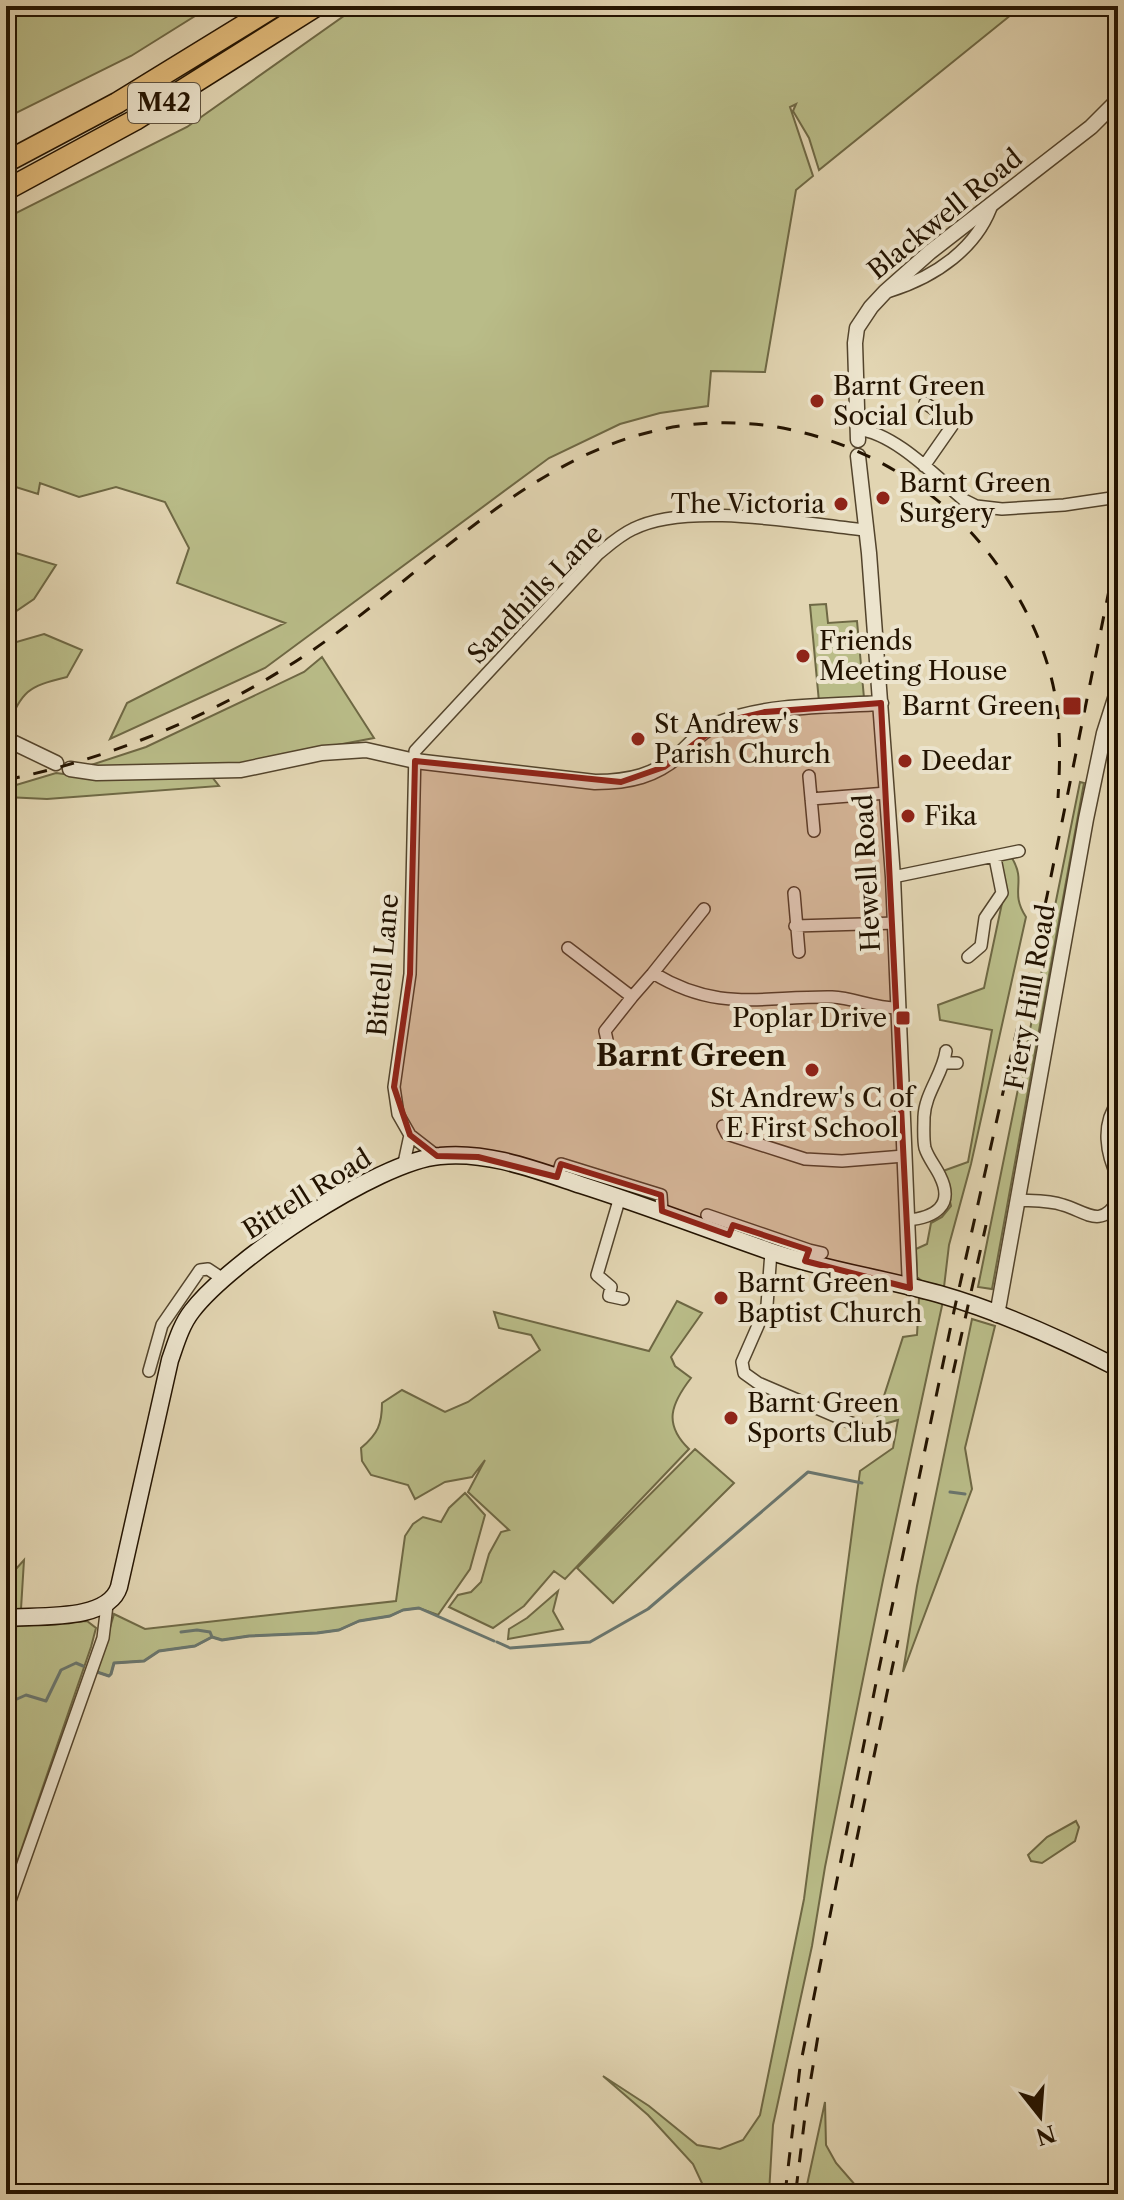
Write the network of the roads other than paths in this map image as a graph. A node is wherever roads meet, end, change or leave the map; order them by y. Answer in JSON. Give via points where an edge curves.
{"nodes":[{"id":1,"x":275,"y":6,"type":"edge"},
{"id":2,"x":316,"y":6,"type":"edge"},
{"id":3,"x":1118,"y":100,"type":"edge"},
{"id":4,"x":6,"y":162,"type":"edge"},
{"id":5,"x":6,"y":190,"type":"edge"},
{"id":6,"x":925,"y":403,"type":"dead end"},
{"id":7,"x":858,"y":435,"type":"joint"},
{"id":8,"x":858,"y":456,"type":"dead end"},
{"id":9,"x":924,"y":466,"type":"junction"},
{"id":10,"x":1116,"y":496,"type":"edge"},
{"id":11,"x":865,"y":530,"type":"junction"},
{"id":12,"x":1118,"y":689,"type":"edge"},
{"id":13,"x":881,"y":703,"type":"junction"},
{"id":14,"x":1113,"y":724,"type":"edge"},
{"id":15,"x":6,"y":739,"type":"edge"},
{"id":16,"x":415,"y":761,"type":"junction"},
{"id":17,"x":809,"y":776,"type":"dead end"},
{"id":18,"x":887,"y":793,"type":"junction"},
{"id":19,"x":811,"y":799,"type":"junction"},
{"id":20,"x":814,"y":831,"type":"dead end"},
{"id":21,"x":1019,"y":851,"type":"dead end"},
{"id":22,"x":995,"y":858,"type":"junction"},
{"id":23,"x":893,"y":877,"type":"junction"},
{"id":24,"x":794,"y":893,"type":"dead end"},
{"id":25,"x":704,"y":909,"type":"dead end"},
{"id":26,"x":896,"y":923,"type":"junction"},
{"id":27,"x":795,"y":926,"type":"junction"},
{"id":28,"x":568,"y":948,"type":"dead end"},
{"id":29,"x":799,"y":952,"type":"dead end"},
{"id":30,"x":968,"y":957,"type":"dead end"},
{"id":31,"x":653,"y":973,"type":"junction"},
{"id":32,"x":632,"y":997,"type":"junction"},
{"id":33,"x":898,"y":1008,"type":"junction"},
{"id":34,"x":607,"y":1040,"type":"dead end"},
{"id":35,"x":949,"y":1059,"type":"dead end"},
{"id":36,"x":1118,"y":1102,"type":"edge"},
{"id":37,"x":723,"y":1126,"type":"dead end"},
{"id":38,"x":410,"y":1135,"type":"junction"},
{"id":39,"x":437,"y":1156,"type":"junction"},
{"id":40,"x":904,"y":1156,"type":"junction"},
{"id":41,"x":404,"y":1163,"type":"junction"},
{"id":42,"x":557,"y":1177,"type":"junction"},
{"id":43,"x":1118,"y":1178,"type":"edge"},
{"id":44,"x":620,"y":1197,"type":"junction"},
{"id":45,"x":1017,"y":1200,"type":"junction"},
{"id":46,"x":1118,"y":1200,"type":"edge"},
{"id":47,"x":662,"y":1211,"type":"junction"},
{"id":48,"x":707,"y":1215,"type":"dead end"},
{"id":49,"x":907,"y":1220,"type":"junction"},
{"id":50,"x":731,"y":1230,"type":"junction"},
{"id":51,"x":771,"y":1252,"type":"junction"},
{"id":52,"x":822,"y":1253,"type":"dead end"},
{"id":53,"x":807,"y":1255,"type":"junction"},
{"id":54,"x":223,"y":1279,"type":"junction"},
{"id":55,"x":910,"y":1288,"type":"junction"},
{"id":56,"x":623,"y":1299,"type":"dead end"},
{"id":57,"x":997,"y":1315,"type":"junction"},
{"id":58,"x":1118,"y":1368,"type":"edge"},
{"id":59,"x":149,"y":1371,"type":"dead end"},
{"id":60,"x":856,"y":1425,"type":"dead end"},
{"id":61,"x":107,"y":1605,"type":"junction"},
{"id":62,"x":6,"y":1618,"type":"edge"},
{"id":63,"x":6,"y":1912,"type":"edge"}],
"edges":[{"from":1,"to":4,"type":"highway","number":"M42","via":[[117,103]]},
{"from":2,"to":5,"type":"highway","number":"M42","via":[[135,120]]},
{"from":3,"to":7,"type":"street","name":"Blackwell Road","via":[[1091,127],[930,252],[871,307],[857,328]]},
{"from":6,"to":9,"type":"street","via":[[954,423]]},
{"from":7,"to":9,"type":"street","via":[[869,430]]},
{"from":8,"to":11,"type":"street","name":"Hewell Road"},
{"from":9,"to":10,"type":"street","via":[[964,500],[983,507],[1064,505]]},
{"from":11,"to":13,"type":"street","name":"Hewell Road"},
{"from":11,"to":16,"type":"street","name":"Sandhills Lane","via":[[716,515],[687,515],[634,528],[598,554],[415,751]]},
{"from":12,"to":14,"type":"street","name":"Fiery Hill Road"},
{"from":13,"to":16,"type":"street","via":[[765,712],[723,722],[706,729],[664,767],[621,782]]},
{"from":13,"to":18,"type":"street","name":"Hewell Road"},
{"from":14,"to":45,"type":"street","name":"Fiery Hill Road","via":[[1086,819]]},
{"from":15,"to":16,"type":"street","via":[[63,766],[97,773],[241,770],[347,750]]},
{"from":16,"to":38,"type":"street","name":"Bittell Lane","via":[[410,974],[394,1078],[398,1114]]},
{"from":17,"to":19,"type":"street"},
{"from":18,"to":19,"type":"street"},
{"from":18,"to":23,"type":"street","name":"Hewell Road"},
{"from":19,"to":20,"type":"street"},
{"from":21,"to":22,"type":"street"},
{"from":22,"to":23,"type":"street"},
{"from":22,"to":30,"type":"street","via":[[1002,893],[985,918],[981,946]]},
{"from":23,"to":26,"type":"street","name":"Hewell Road"},
{"from":24,"to":27,"type":"street"},
{"from":25,"to":31,"type":"street"},
{"from":26,"to":27,"type":"street"},
{"from":26,"to":33,"type":"street","name":"Hewell Road"},
{"from":27,"to":29,"type":"street"},
{"from":28,"to":32,"type":"street"},
{"from":31,"to":32,"type":"street"},
{"from":31,"to":33,"type":"street","via":[[700,996],[727,1000],[834,997]]},
{"from":32,"to":34,"type":"street","via":[[605,1031]]},
{"from":33,"to":40,"type":"street","name":"Hewell Road"},
{"from":35,"to":49,"type":"street","via":[[924,1118],[925,1146],[942,1181],[944,1199],[930,1217]]},
{"from":36,"to":43,"type":"street","via":[[1110,1112],[1107,1133]]},
{"from":37,"to":40,"type":"street","via":[[727,1134],[805,1159]]},
{"from":38,"to":39,"type":"street"},
{"from":38,"to":41,"type":"street"},
{"from":39,"to":41,"type":"main road","name":"Bittell Road"},
{"from":39,"to":42,"type":"main road","name":"Bittell Road","via":[[478,1157]]},
{"from":40,"to":49,"type":"street","name":"Hewell Road"},
{"from":41,"to":54,"type":"main road","name":"Bittell Road","via":[[329,1203]]},
{"from":42,"to":44,"type":"main road","name":"Bittell Road"},
{"from":42,"to":47,"type":"street","via":[[561,1164],[661,1195]]},
{"from":44,"to":47,"type":"main road","name":"Bittell Road"},
{"from":44,"to":56,"type":"street","via":[[597,1275],[611,1287],[609,1296]]},
{"from":45,"to":46,"type":"street","via":[[1066,1205],[1082,1215],[1101,1217]]},
{"from":45,"to":57,"type":"street","name":"Fiery Hill Road"},
{"from":47,"to":50,"type":"main road","name":"Bittell Road"},
{"from":48,"to":50,"type":"street"},
{"from":49,"to":55,"type":"street","name":"Hewell Road"},
{"from":50,"to":51,"type":"main road","name":"Bittell Road"},
{"from":50,"to":53,"type":"street"},
{"from":51,"to":53,"type":"main road","name":"Bittell Road"},
{"from":51,"to":60,"type":"street","via":[[767,1305],[742,1362],[744,1373]]},
{"from":52,"to":53,"type":"street"},
{"from":53,"to":55,"type":"main road","name":"Bittell Road"},
{"from":54,"to":59,"type":"street","via":[[200,1270],[162,1325]]},
{"from":54,"to":61,"type":"main road","name":"Bittell Road","via":[[190,1313],[170,1360],[119,1587]]},
{"from":55,"to":57,"type":"main road","name":"Bittell Road"},
{"from":57,"to":58,"type":"main road","name":"Bittell Road"},
{"from":61,"to":62,"type":"main road","via":[[88,1612]]},
{"from":61,"to":63,"type":"street","via":[[103,1638]]}]}
